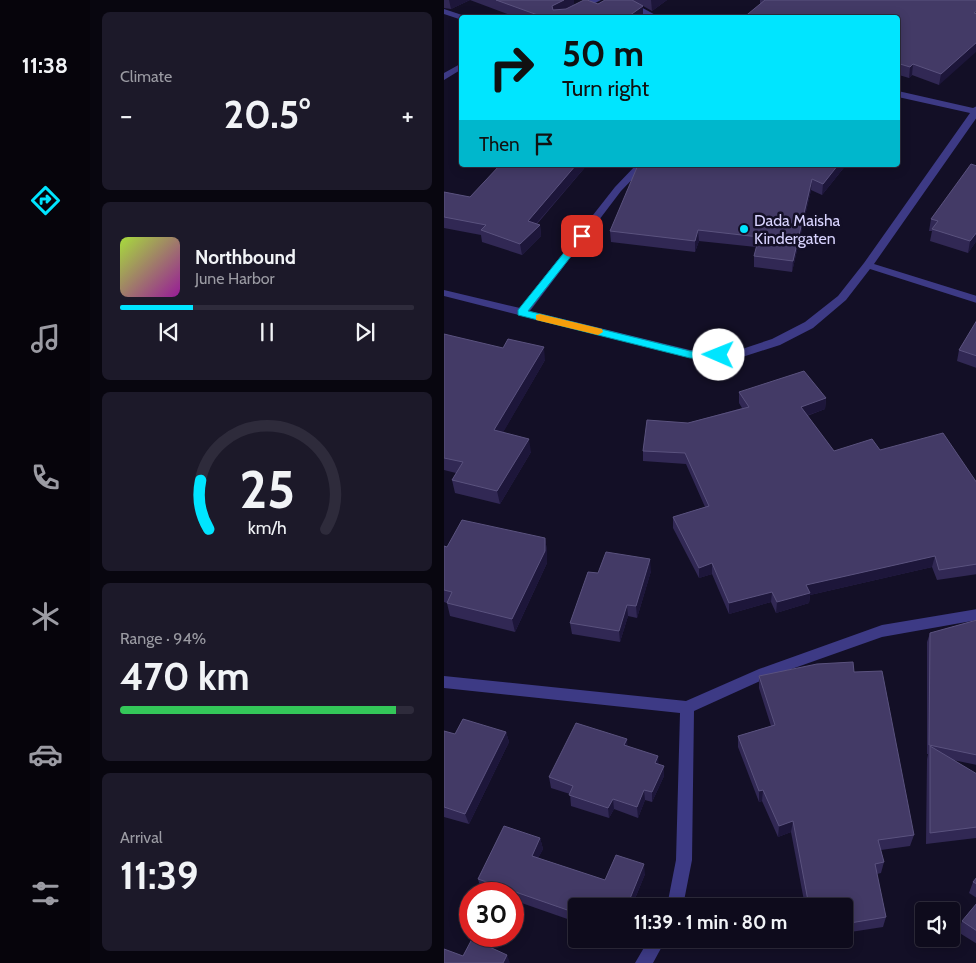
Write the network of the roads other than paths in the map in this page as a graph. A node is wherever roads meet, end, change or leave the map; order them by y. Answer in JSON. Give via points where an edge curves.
{"nodes":[{"id":1,"x":597,"y":0,"type":"edge"},
{"id":2,"x":622,"y":0,"type":"edge"},
{"id":3,"x":444,"y":11,"type":"edge"},
{"id":4,"x":564,"y":15,"type":"edge"},
{"id":5,"x":651,"y":15,"type":"edge"},
{"id":6,"x":459,"y":17,"type":"edge"},
{"id":7,"x":459,"y":67,"type":"edge"},
{"id":8,"x":444,"y":77,"type":"edge"},
{"id":9,"x":900,"y":94,"type":"edge"},
{"id":10,"x":976,"y":111,"type":"edge"},
{"id":11,"x":639,"y":167,"type":"edge"},
{"id":12,"x":868,"y":265,"type":"junction"},
{"id":13,"x":444,"y":293,"type":"edge"},
{"id":14,"x":976,"y":300,"type":"edge"},
{"id":15,"x":522,"y":313,"type":"junction"},
{"id":16,"x":976,"y":614,"type":"edge"},
{"id":17,"x":444,"y":682,"type":"edge"},
{"id":18,"x":687,"y":707,"type":"junction"},
{"id":19,"x":677,"y":898,"type":"edge"},
{"id":20,"x":652,"y":948,"type":"edge"},
{"id":21,"x":643,"y":963,"type":"edge"}],
"edges":[{"from":1,"to":4,"type":"street"},
{"from":2,"to":5,"type":"street"},
{"from":3,"to":6,"type":"street"},
{"from":7,"to":8,"type":"street"},
{"from":9,"to":10,"type":"street"},
{"from":10,"to":12,"type":"street"},
{"from":11,"to":15,"type":"street","via":[[618,189]]},
{"from":12,"to":14,"type":"street"},
{"from":12,"to":15,"type":"street","via":[[842,298],[809,325],[776,342],[733,356],[690,354]]},
{"from":13,"to":15,"type":"street"},
{"from":16,"to":18,"type":"street","via":[[882,631],[764,673]]},
{"from":17,"to":18,"type":"street"},
{"from":18,"to":19,"type":"street","via":[[684,860]]},
{"from":20,"to":21,"type":"street"}]}
